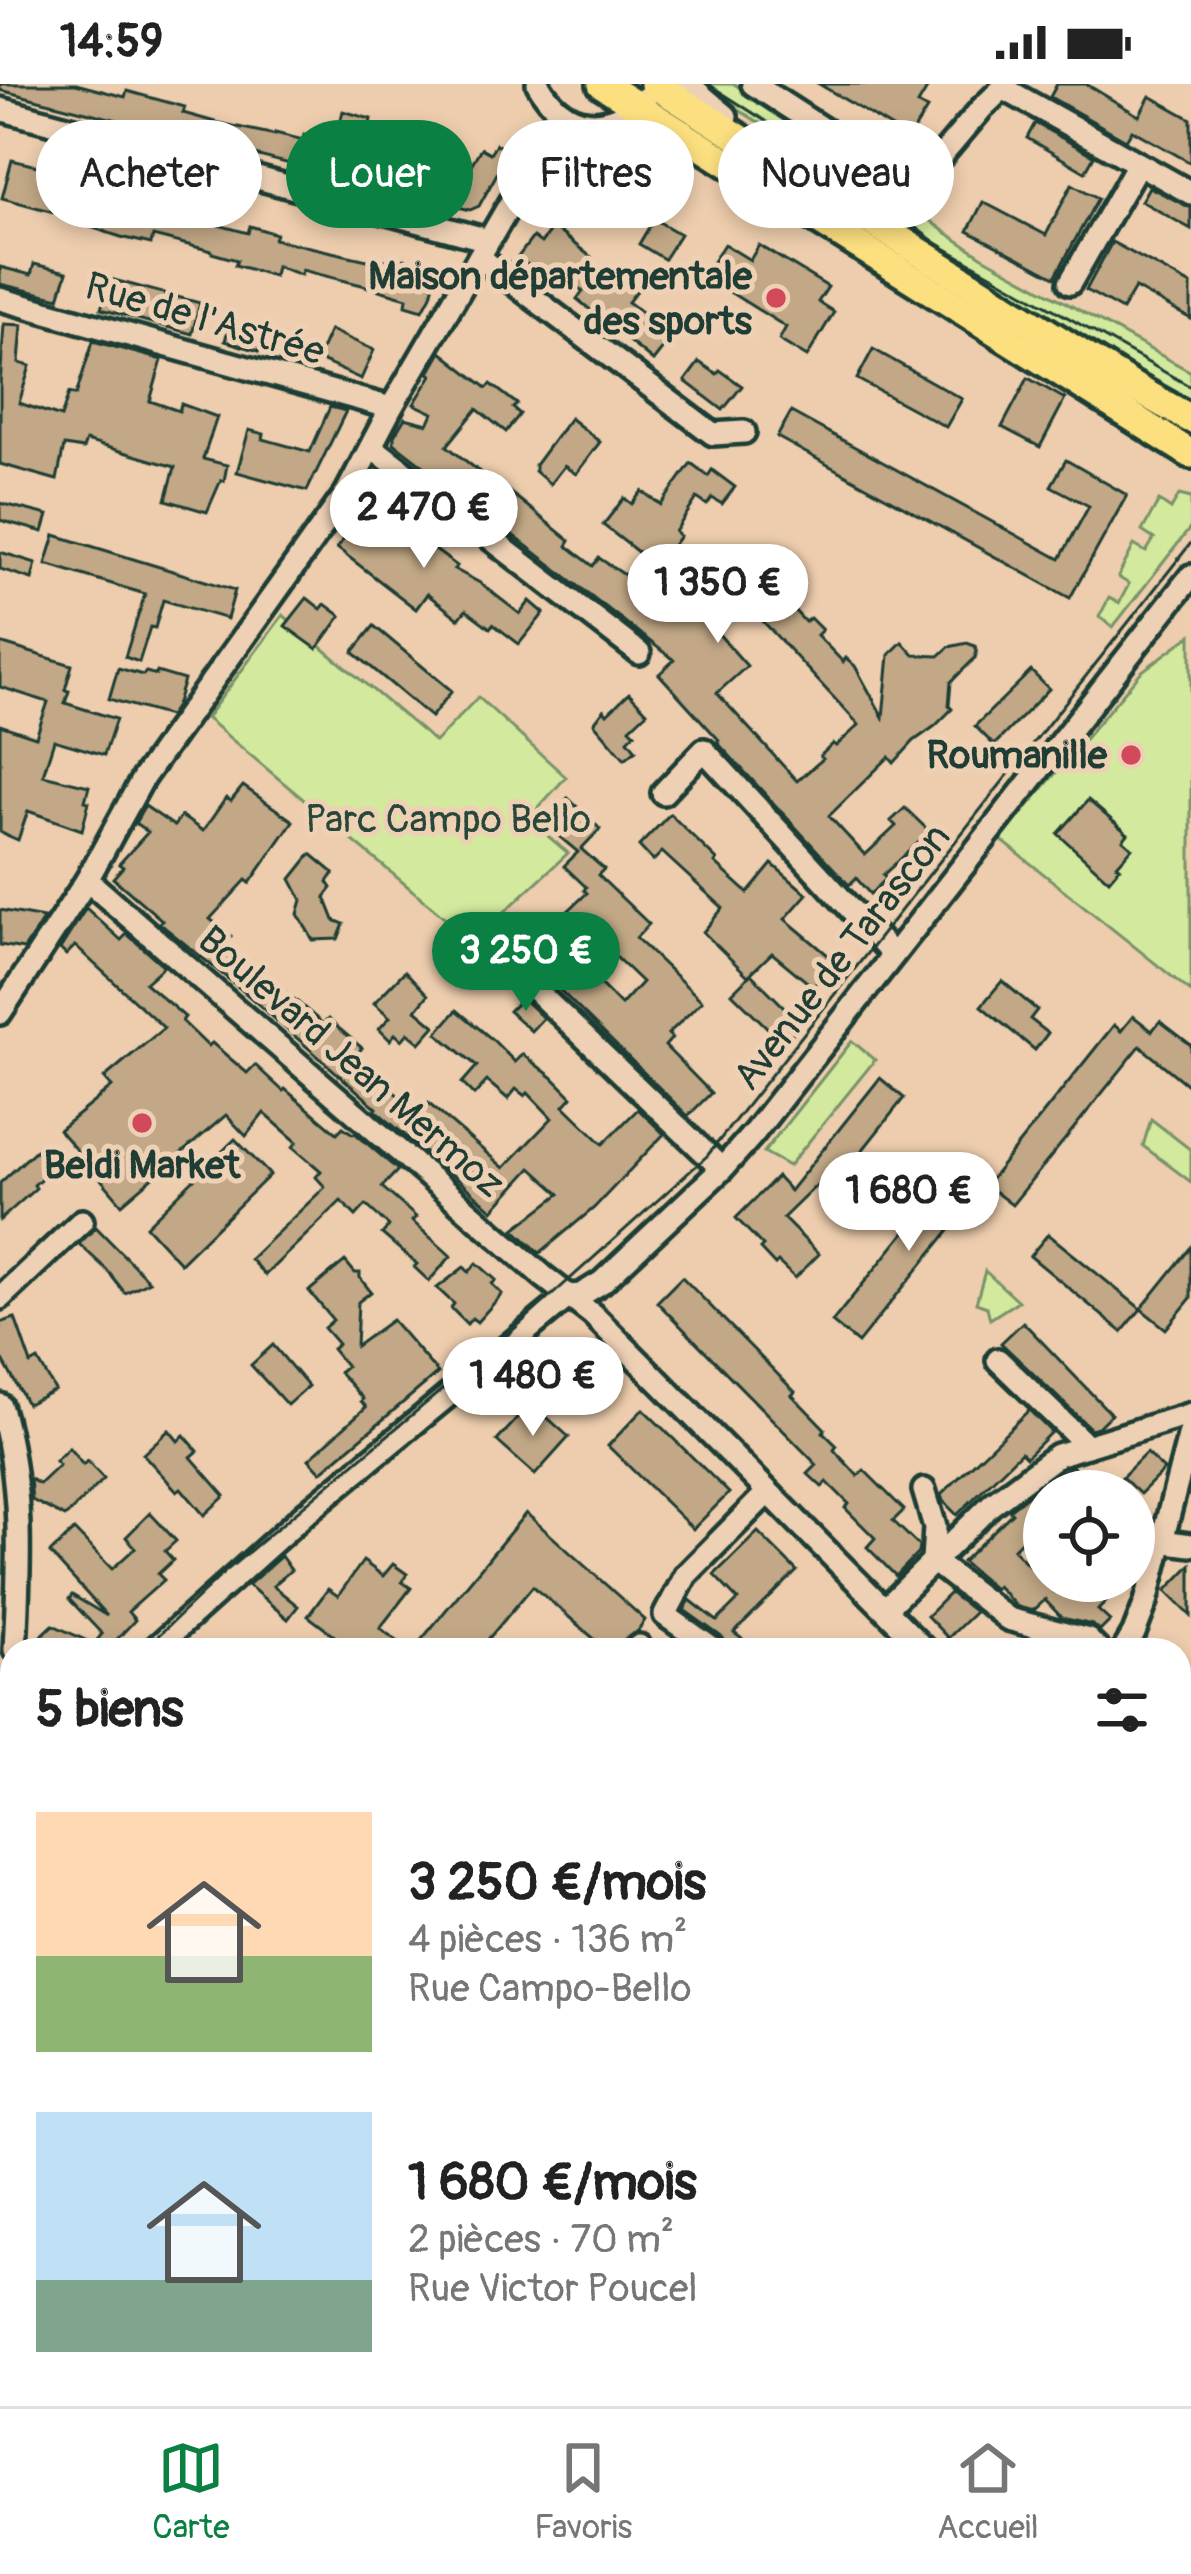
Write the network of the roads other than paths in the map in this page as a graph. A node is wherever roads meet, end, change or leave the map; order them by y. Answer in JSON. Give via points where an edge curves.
{"nodes":[{"id":1,"x":538,"y":84,"type":"edge"},
{"id":2,"x":602,"y":84,"type":"edge"},
{"id":3,"x":688,"y":84,"type":"edge"},
{"id":4,"x":753,"y":84,"type":"edge"},
{"id":5,"x":1005,"y":86,"type":"edge"},
{"id":6,"x":651,"y":90,"type":"edge"},
{"id":7,"x":0,"y":109,"type":"edge"},
{"id":8,"x":557,"y":120,"type":"edge"},
{"id":9,"x":614,"y":120,"type":"edge"},
{"id":10,"x":732,"y":120,"type":"edge"},
{"id":11,"x":718,"y":129,"type":"edge"},
{"id":12,"x":1138,"y":164,"type":"junction"},
{"id":13,"x":1191,"y":193,"type":"edge"},
{"id":14,"x":497,"y":225,"type":"edge"},
{"id":15,"x":880,"y":228,"type":"edge"},
{"id":16,"x":483,"y":248,"type":"junction"},
{"id":17,"x":1070,"y":284,"type":"dead end"},
{"id":18,"x":0,"y":299,"type":"edge"},
{"id":19,"x":391,"y":408,"type":"junction"},
{"id":20,"x":1191,"y":419,"type":"edge"},
{"id":21,"x":744,"y":433,"type":"dead end"},
{"id":22,"x":372,"y":446,"type":"junction"},
{"id":23,"x":1188,"y":451,"type":"edge"},
{"id":24,"x":1191,"y":575,"type":"edge"},
{"id":25,"x":639,"y":653,"type":"dead end"},
{"id":26,"x":663,"y":793,"type":"dead end"},
{"id":27,"x":87,"y":880,"type":"junction"},
{"id":28,"x":483,"y":940,"type":"dead end"},
{"id":29,"x":893,"y":956,"type":"junction"},
{"id":30,"x":0,"y":1013,"type":"edge"},
{"id":31,"x":722,"y":1169,"type":"junction"},
{"id":32,"x":82,"y":1222,"type":"dead end"},
{"id":33,"x":568,"y":1296,"type":"junction"},
{"id":34,"x":0,"y":1298,"type":"edge"},
{"id":35,"x":998,"y":1360,"type":"dead end"},
{"id":36,"x":0,"y":1406,"type":"edge"},
{"id":37,"x":1191,"y":1414,"type":"edge"},
{"id":38,"x":1191,"y":1429,"type":"edge"},
{"id":39,"x":1087,"y":1446,"type":"junction"},
{"id":40,"x":924,"y":1490,"type":"dead end"},
{"id":41,"x":767,"y":1493,"type":"junction"},
{"id":42,"x":1161,"y":1541,"type":"junction"},
{"id":43,"x":1191,"y":1545,"type":"edge"},
{"id":44,"x":933,"y":1562,"type":"junction"},
{"id":45,"x":9,"y":1569,"type":"edge"},
{"id":46,"x":885,"y":1609,"type":"junction"},
{"id":47,"x":14,"y":1638,"type":"edge"},
{"id":48,"x":166,"y":1638,"type":"edge"},
{"id":49,"x":697,"y":1638,"type":"edge"},
{"id":50,"x":910,"y":1638,"type":"edge"},
{"id":51,"x":1080,"y":1638,"type":"edge"},
{"id":52,"x":1131,"y":1638,"type":"edge"}],
"edges":[{"from":1,"to":8,"type":"street"},
{"from":2,"to":6,"type":"main road"},
{"from":3,"to":10,"type":"street"},
{"from":4,"to":5,"type":"street","via":[[911,179]]},
{"from":5,"to":12,"type":"street"},
{"from":6,"to":9,"type":"street"},
{"from":6,"to":11,"type":"main road"},
{"from":6,"to":23,"type":"main road"},
{"from":7,"to":16,"type":"street"},
{"from":12,"to":13,"type":"street"},
{"from":12,"to":17,"type":"street"},
{"from":14,"to":16,"type":"street"},
{"from":15,"to":20,"type":"main road"},
{"from":16,"to":19,"type":"street"},
{"from":16,"to":21,"type":"street","via":[[713,434]]},
{"from":18,"to":19,"type":"street","name":"Rue de l'Astrée"},
{"from":19,"to":22,"type":"street"},
{"from":22,"to":25,"type":"street"},
{"from":22,"to":27,"type":"street","via":[[143,778]]},
{"from":24,"to":29,"type":"street","name":"Avenue de Tarascon"},
{"from":26,"to":29,"type":"street","via":[[704,750]]},
{"from":27,"to":30,"type":"street"},
{"from":27,"to":33,"type":"street","name":"Boulevard Jean Mermoz"},
{"from":28,"to":31,"type":"street"},
{"from":29,"to":31,"type":"street","name":"Avenue de Tarascon"},
{"from":31,"to":33,"type":"street","name":"Avenue de Tarascon","via":[[602,1282]]},
{"from":32,"to":34,"type":"street"},
{"from":33,"to":41,"type":"street","name":"Boulevard Jean Mermoz"},
{"from":33,"to":48,"type":"street","name":"Avenue de Tarascon"},
{"from":35,"to":39,"type":"street"},
{"from":36,"to":45,"type":"street","via":[[13,1455]]},
{"from":37,"to":39,"type":"street"},
{"from":38,"to":42,"type":"street"},
{"from":39,"to":44,"type":"street","via":[[1041,1467]]},
{"from":40,"to":44,"type":"street","via":[[935,1527]]},
{"from":41,"to":46,"type":"street","name":"Boulevard Jean Mermoz"},
{"from":41,"to":49,"type":"street","via":[[686,1574],[665,1615]]},
{"from":42,"to":43,"type":"street"},
{"from":42,"to":52,"type":"street"},
{"from":44,"to":46,"type":"street"},
{"from":44,"to":51,"type":"street","via":[[1008,1619]]},
{"from":45,"to":47,"type":"street"},
{"from":46,"to":50,"type":"street","name":"Boulevard Jean Mermoz"}]}
